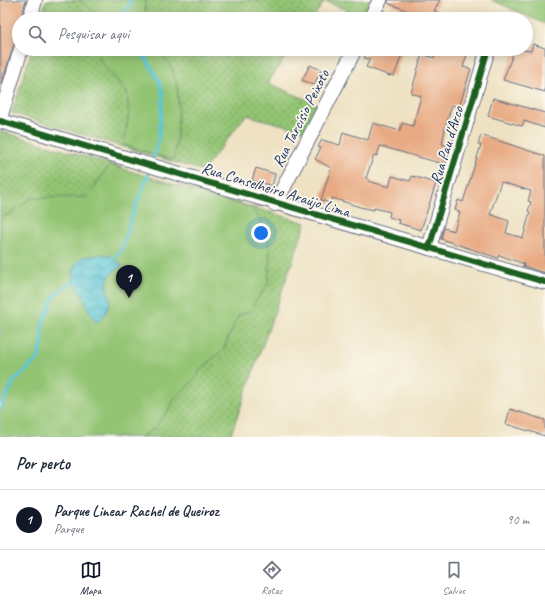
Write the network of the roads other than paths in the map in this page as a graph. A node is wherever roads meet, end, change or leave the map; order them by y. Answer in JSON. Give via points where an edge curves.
{"nodes":[{"id":1,"x":36,"y":0,"type":"edge"},
{"id":2,"x":380,"y":0,"type":"edge"},
{"id":3,"x":32,"y":12,"type":"edge"},
{"id":4,"x":374,"y":12,"type":"edge"},
{"id":5,"x":19,"y":56,"type":"edge"},
{"id":6,"x":350,"y":56,"type":"edge"},
{"id":7,"x":486,"y":56,"type":"edge"},
{"id":8,"x":0,"y":118,"type":"edge"},
{"id":9,"x":0,"y":122,"type":"edge"},
{"id":10,"x":275,"y":204,"type":"junction"},
{"id":11,"x":429,"y":248,"type":"junction"},
{"id":12,"x":545,"y":282,"type":"edge"}],
"edges":[{"from":1,"to":3,"type":"street"},
{"from":2,"to":4,"type":"street"},
{"from":5,"to":8,"type":"street"},
{"from":6,"to":10,"type":"street","name":"Rua Tarcísio Peixoto"},
{"from":7,"to":11,"type":"street","name":"Rua Pau d'Arco"},
{"from":9,"to":10,"type":"street","name":"Rua Conselheiro Araújo Lima","via":[[152,165]]},
{"from":10,"to":11,"type":"street","name":"Rua Conselheiro Araújo Lima"},
{"from":11,"to":12,"type":"street","name":"Rua Conselheiro Araújo Lima"}]}
